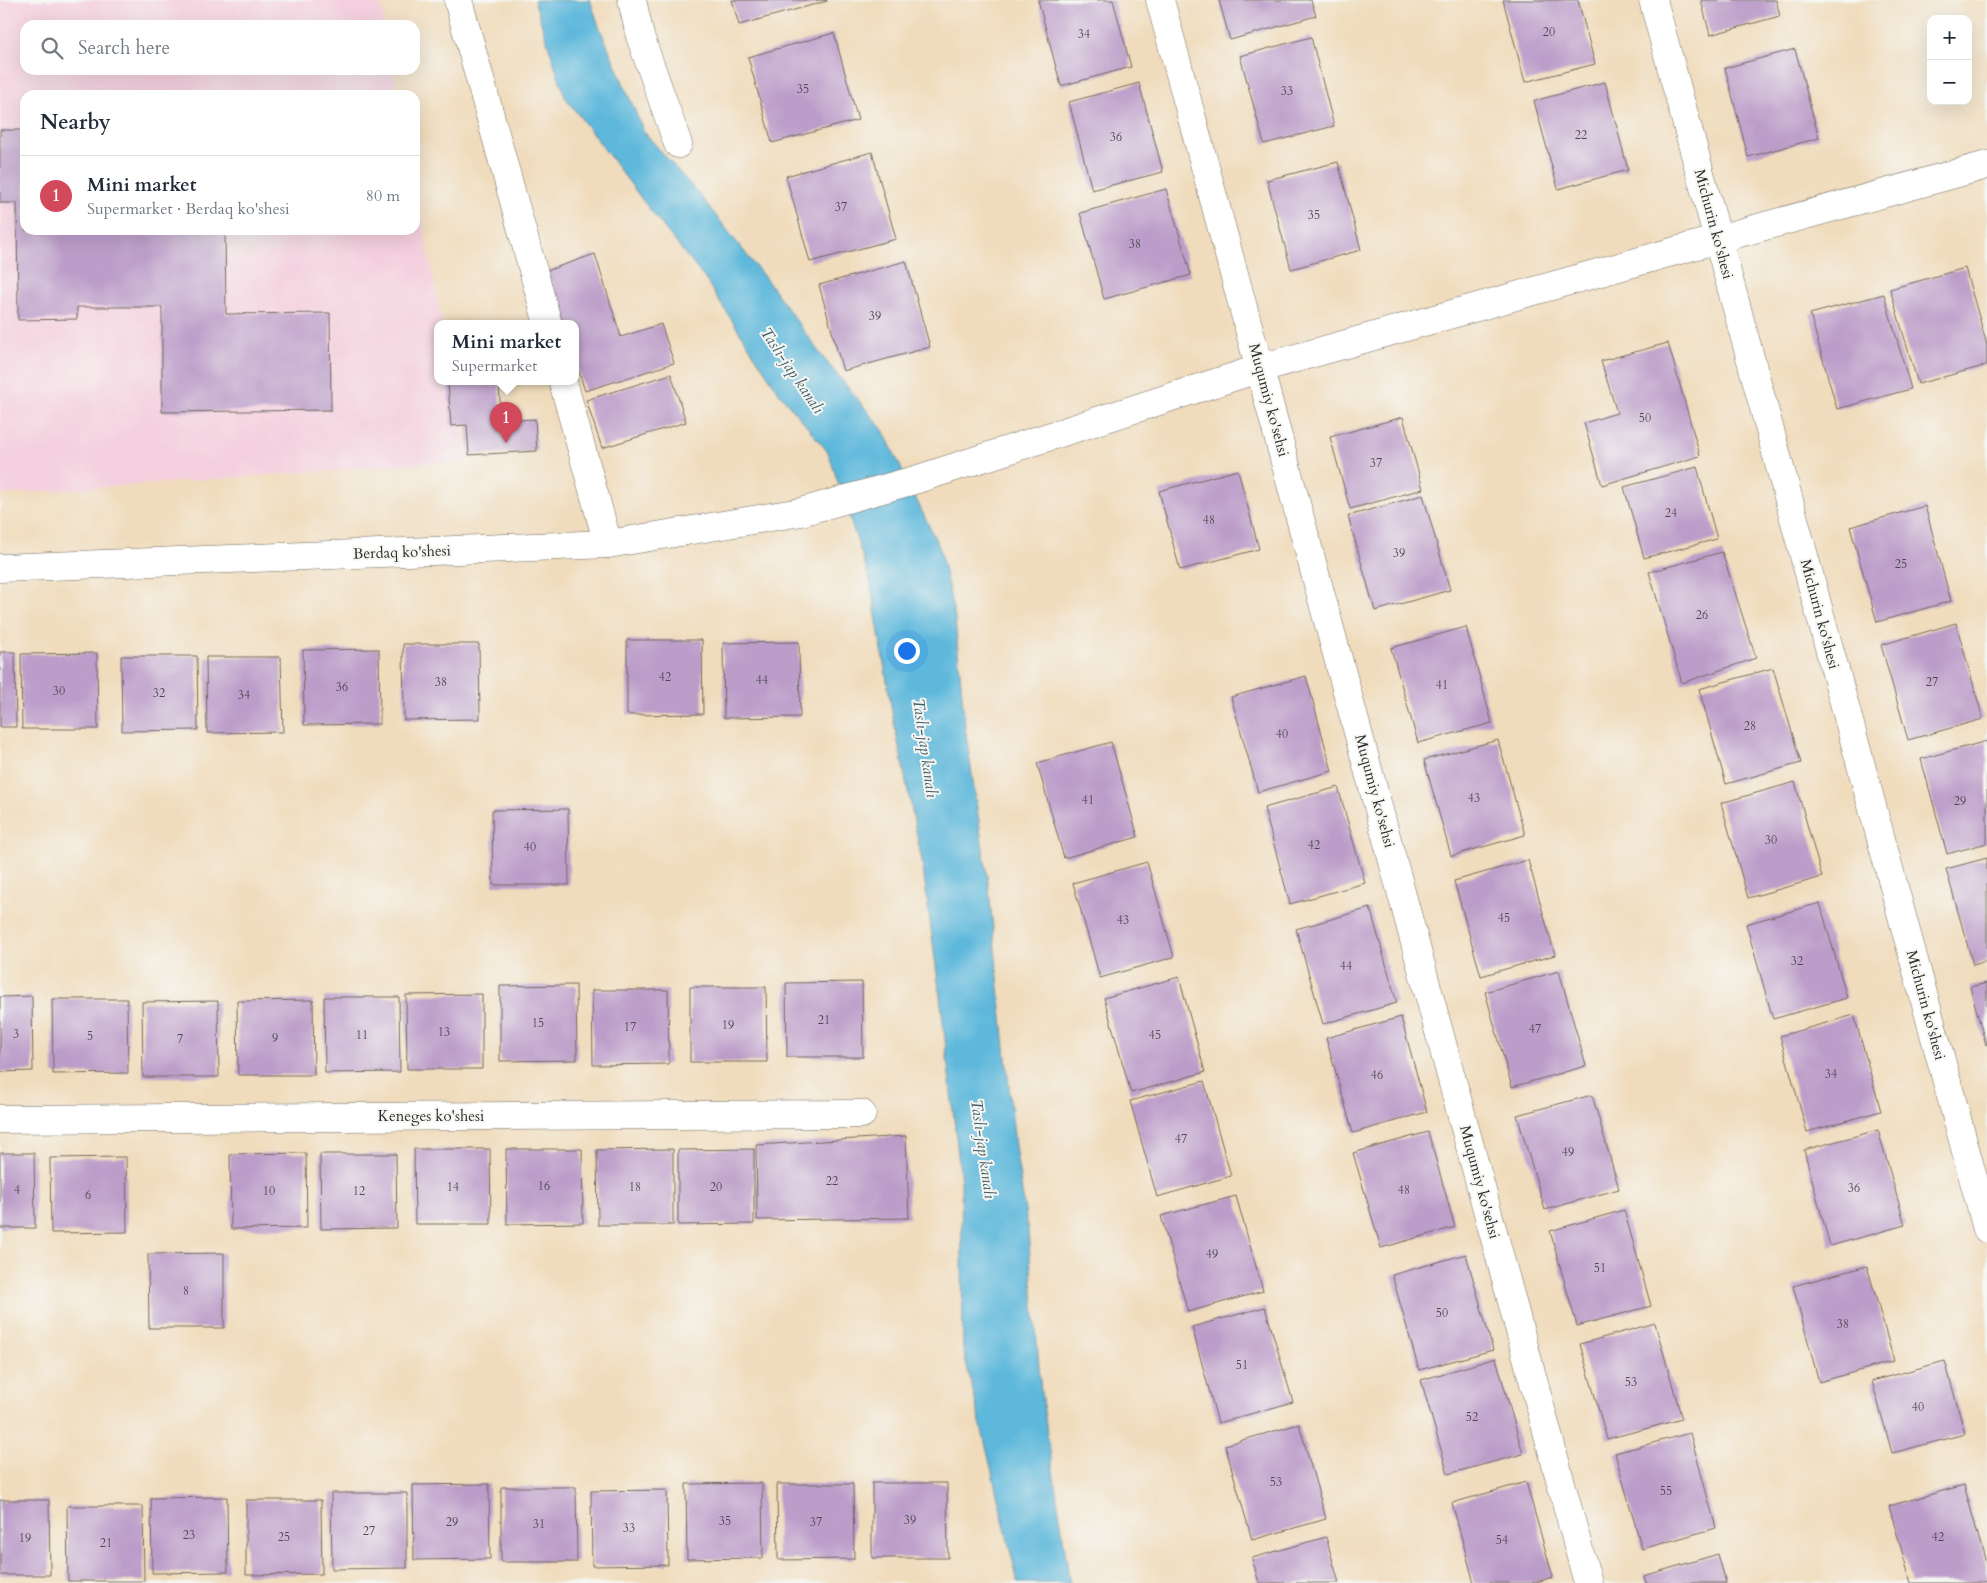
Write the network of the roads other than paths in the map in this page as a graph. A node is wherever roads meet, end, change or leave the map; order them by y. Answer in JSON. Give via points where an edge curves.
{"nodes":[{"id":1,"x":458,"y":0,"type":"edge"},
{"id":2,"x":632,"y":0,"type":"edge"},
{"id":3,"x":1160,"y":0,"type":"edge"},
{"id":4,"x":1653,"y":0,"type":"edge"},
{"id":5,"x":678,"y":144,"type":"dead end"},
{"id":6,"x":1987,"y":165,"type":"edge"},
{"id":7,"x":1718,"y":239,"type":"junction"},
{"id":8,"x":547,"y":320,"type":"edge"},
{"id":9,"x":1261,"y":368,"type":"junction"},
{"id":10,"x":564,"y":385,"type":"edge"},
{"id":11,"x":608,"y":544,"type":"junction"},
{"id":12,"x":0,"y":568,"type":"edge"},
{"id":13,"x":862,"y":1114,"type":"dead end"},
{"id":14,"x":0,"y":1119,"type":"edge"},
{"id":15,"x":1987,"y":1229,"type":"edge"},
{"id":16,"x":1588,"y":1583,"type":"edge"}],
"edges":[{"from":1,"to":8,"type":"street"},
{"from":2,"to":5,"type":"street","via":[[640,36]]},
{"from":3,"to":9,"type":"street","name":"Muqumiy ko'sehsi"},
{"from":4,"to":7,"type":"street","name":"Michurin ko'shesi"},
{"from":6,"to":7,"type":"street","name":"Berdaq ko'shesi"},
{"from":7,"to":9,"type":"street","name":"Berdaq ko'shesi"},
{"from":7,"to":15,"type":"street","name":"Michurin ko'shesi"},
{"from":9,"to":11,"type":"street","name":"Berdaq ko'shesi","via":[[918,479],[801,512]]},
{"from":9,"to":16,"type":"street","name":"Muqumiy ko'sehsi"},
{"from":10,"to":11,"type":"street"},
{"from":11,"to":12,"type":"street","name":"Berdaq ko'shesi"},
{"from":13,"to":14,"type":"street","name":"Keneges ko'shesi"}]}
